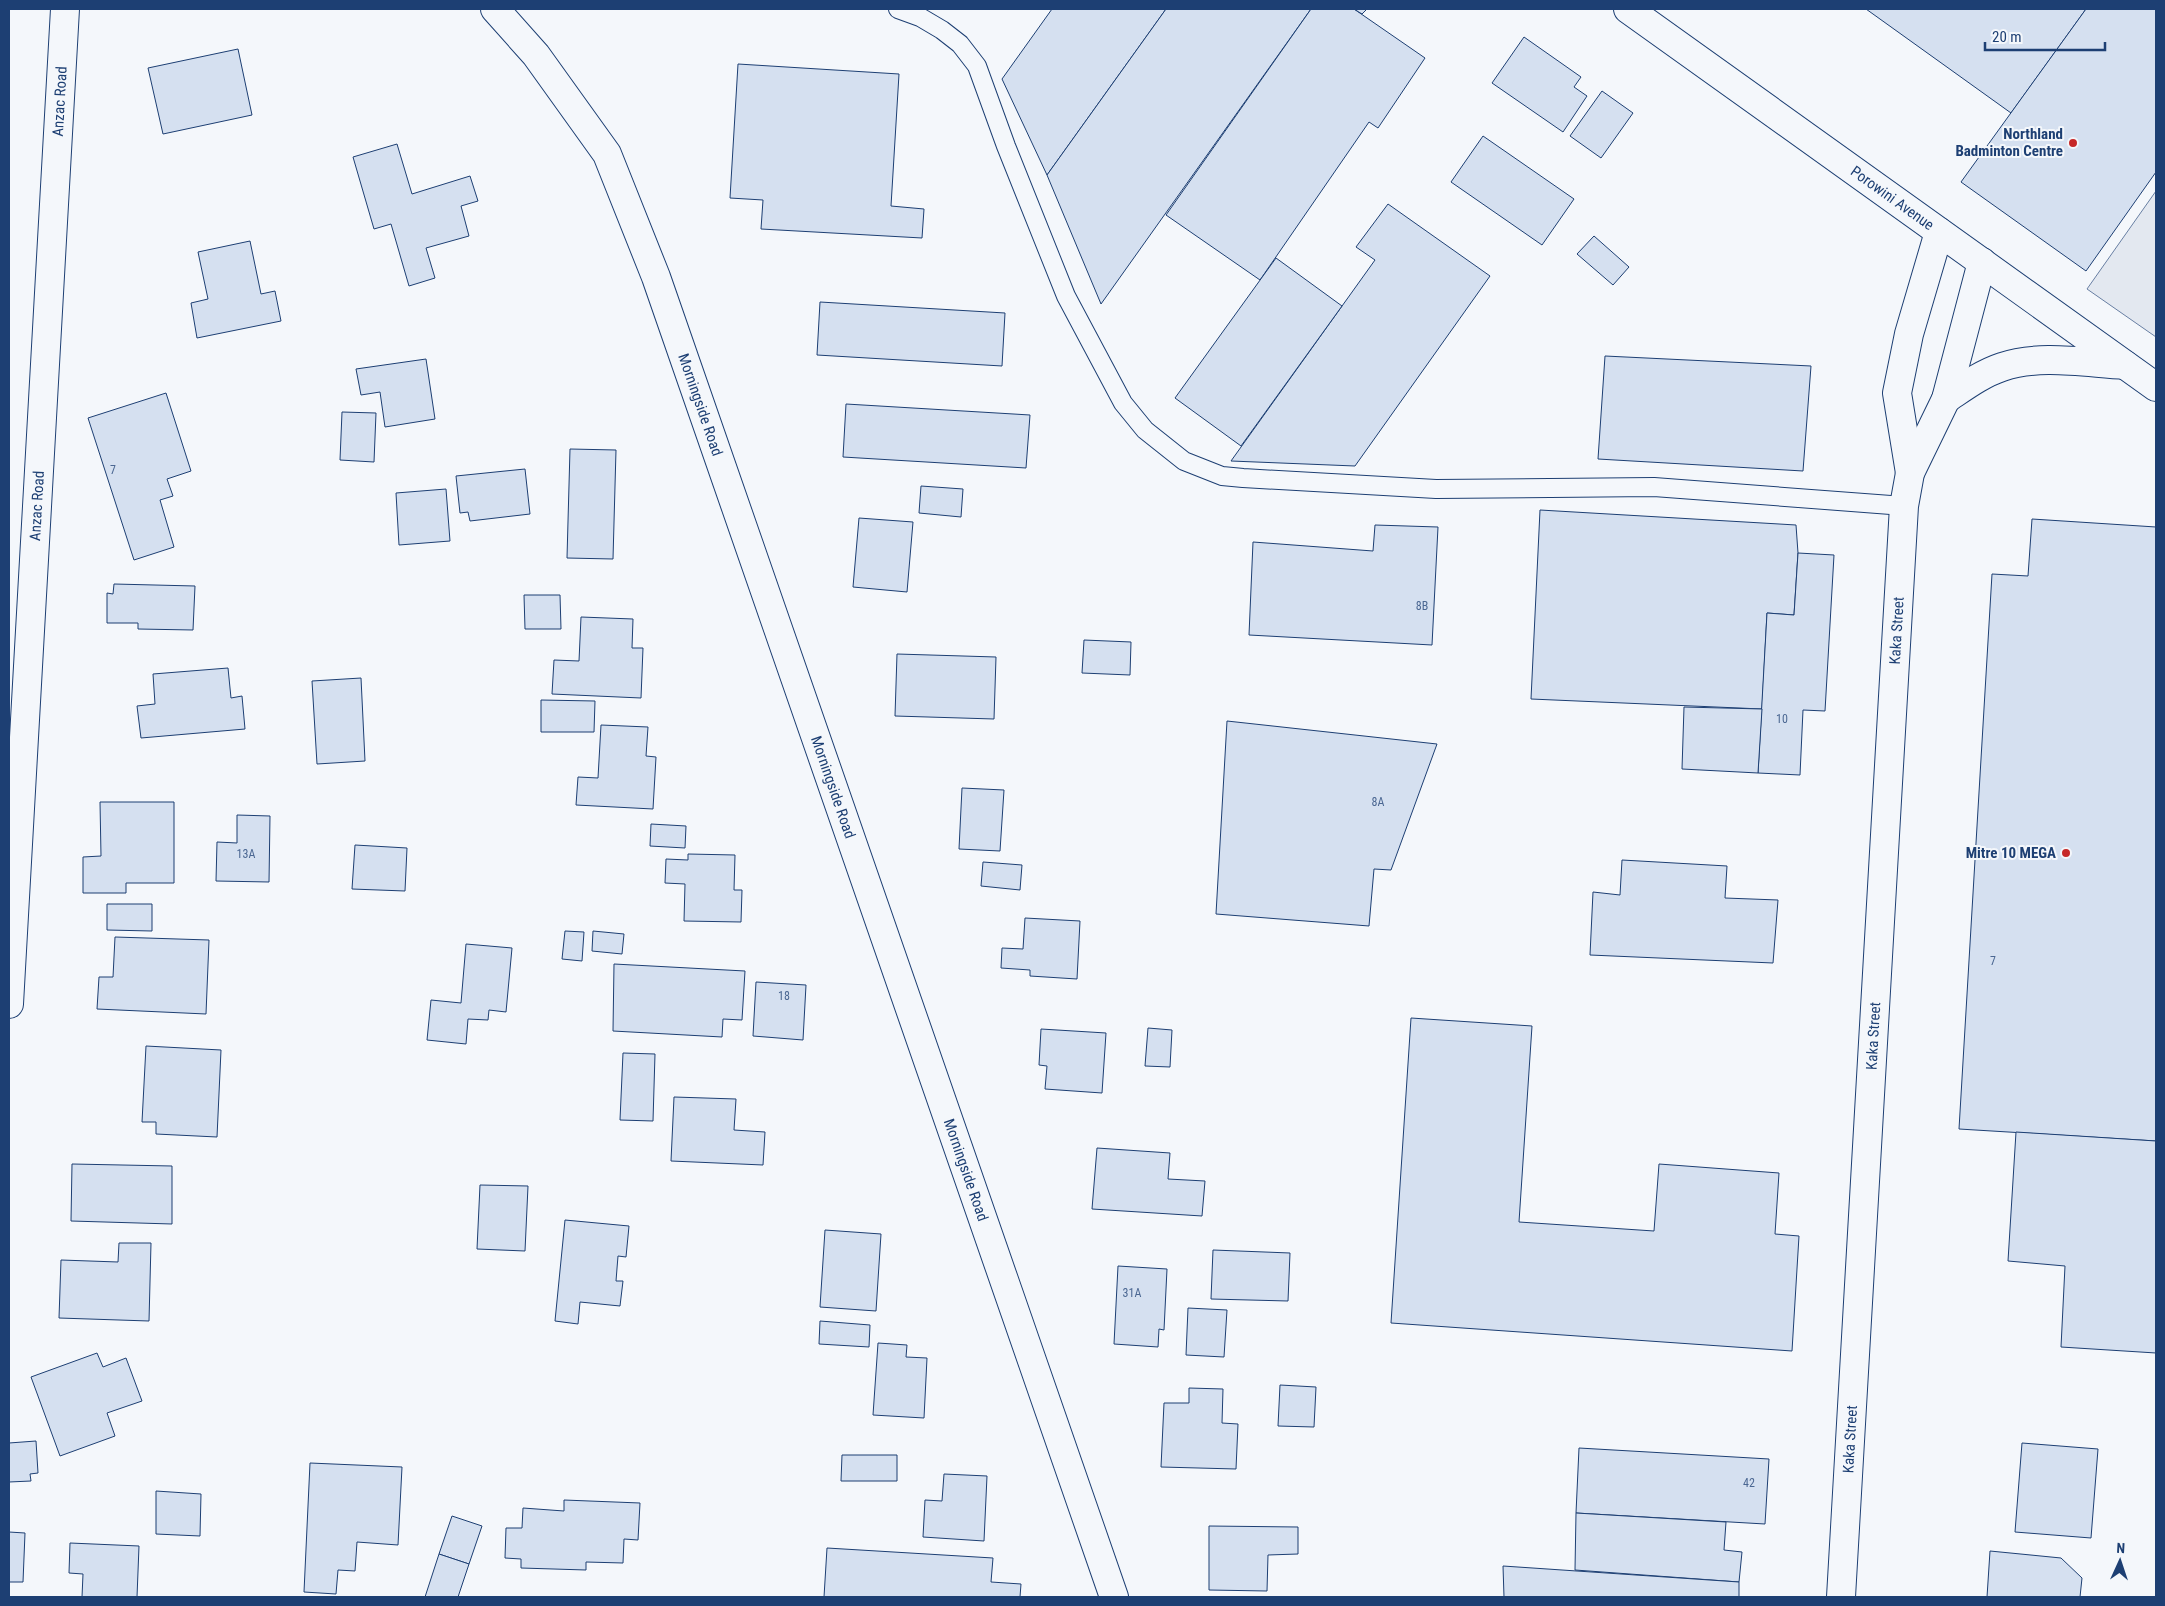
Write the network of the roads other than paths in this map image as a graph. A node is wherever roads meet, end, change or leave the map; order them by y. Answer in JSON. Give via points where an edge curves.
{"nodes":[{"id":1,"x":64,"y":9,"type":"edge"},
{"id":2,"x":495,"y":9,"type":"edge"},
{"id":3,"x":898,"y":9,"type":"edge"},
{"id":4,"x":1628,"y":9,"type":"edge"},
{"id":5,"x":1939,"y":232,"type":"junction"},
{"id":6,"x":1982,"y":262,"type":"junction"},
{"id":7,"x":2125,"y":365,"type":"junction"},
{"id":8,"x":2156,"y":387,"type":"edge"},
{"id":9,"x":1946,"y":399,"type":"junction"},
{"id":10,"x":1910,"y":474,"type":"junction"},
{"id":11,"x":1904,"y":506,"type":"junction"},
{"id":12,"x":9,"y":1004,"type":"edge"},
{"id":13,"x":1114,"y":1597,"type":"edge"},
{"id":14,"x":1841,"y":1597,"type":"edge"}],
"edges":[{"from":1,"to":12,"type":"street","name":"Anzac Road"},
{"from":2,"to":13,"type":"street","name":"Morningside Road","via":[[536,55],[607,154],[656,277]]},
{"from":3,"to":11,"type":"lane","via":[[942,30],[960,44],[977,66],[1066,296],[1123,403],[1145,430],[1184,461],[1222,476],[1242,478],[1436,489],[1654,487]]},
{"from":4,"to":5,"type":"street","name":"Porowini Avenue"},
{"from":5,"to":6,"type":"street","name":"Porowini Avenue"},
{"from":5,"to":10,"type":"street","name":"Kaka Street","via":[[1909,334],[1897,393]]},
{"from":6,"to":7,"type":"street","name":"Porowini Avenue"},
{"from":6,"to":9,"type":"street","name":"Kaka Street"},
{"from":7,"to":8,"type":"street","name":"Porowini Avenue"},
{"from":7,"to":9,"type":"street","via":[[2032,361],[2004,366],[1980,376]]},
{"from":9,"to":10,"type":"street","name":"Kaka Street"},
{"from":10,"to":11,"type":"street","name":"Kaka Street"},
{"from":11,"to":14,"type":"street","name":"Kaka Street"}]}
